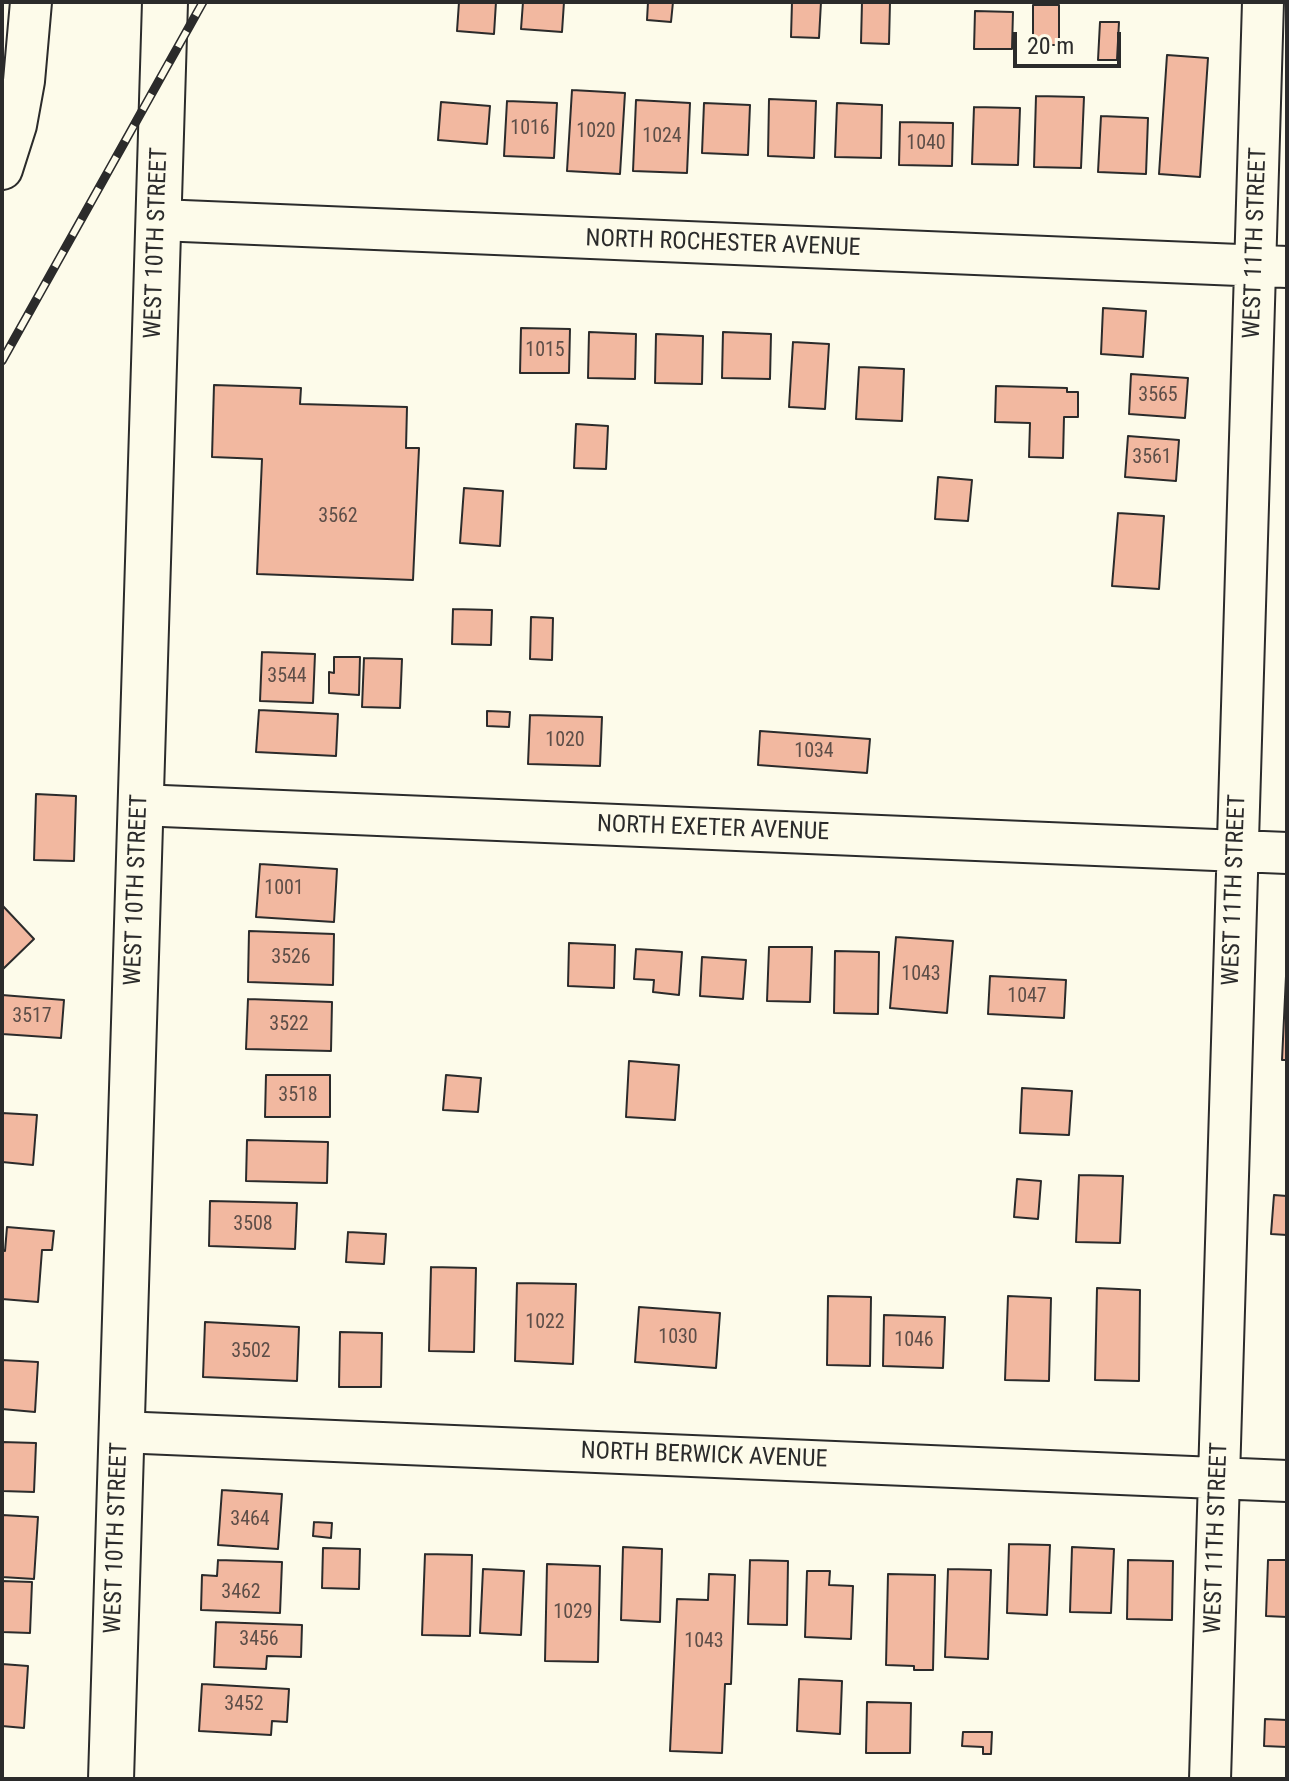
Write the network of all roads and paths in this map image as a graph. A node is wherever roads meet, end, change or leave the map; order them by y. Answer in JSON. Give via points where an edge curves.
{"nodes":[{"id":1,"x":31,"y":2,"type":"edge"},
{"id":2,"x":165,"y":2,"type":"edge"},
{"id":3,"x":1263,"y":2,"type":"edge"},
{"id":4,"x":2,"y":169,"type":"edge"},
{"id":5,"x":159,"y":220,"type":"junction"},
{"id":6,"x":1271,"y":267,"type":"edge"},
{"id":7,"x":139,"y":805,"type":"junction"},
{"id":8,"x":1236,"y":851,"type":"junction"},
{"id":9,"x":1287,"y":853,"type":"edge"},
{"id":10,"x":120,"y":1432,"type":"junction"},
{"id":11,"x":1219,"y":1478,"type":"junction"},
{"id":12,"x":1287,"y":1481,"type":"edge"},
{"id":13,"x":111,"y":1779,"type":"edge"},
{"id":14,"x":1210,"y":1779,"type":"edge"}],
"edges":[{"from":1,"to":4,"type":"street","via":[[24,81]]},
{"from":2,"to":5,"type":"main road","name":"WEST 10TH STREET"},
{"from":3,"to":6,"type":"street","name":"WEST 11TH STREET"},
{"from":5,"to":6,"type":"street","name":"NORTH ROCHESTER AVENUE"},
{"from":5,"to":7,"type":"main road","name":"WEST 10TH STREET"},
{"from":6,"to":8,"type":"street","name":"WEST 11TH STREET"},
{"from":7,"to":8,"type":"street","name":"NORTH EXETER AVENUE"},
{"from":7,"to":10,"type":"main road","name":"WEST 10TH STREET"},
{"from":8,"to":9,"type":"street","name":"NORTH EXETER AVENUE"},
{"from":8,"to":11,"type":"street","name":"WEST 11TH STREET"},
{"from":10,"to":11,"type":"street","name":"NORTH BERWICK AVENUE"},
{"from":10,"to":13,"type":"main road","name":"WEST 10TH STREET"},
{"from":11,"to":12,"type":"street","name":"NORTH BERWICK AVENUE"},
{"from":11,"to":14,"type":"street","name":"WEST 11TH STREET"}]}
